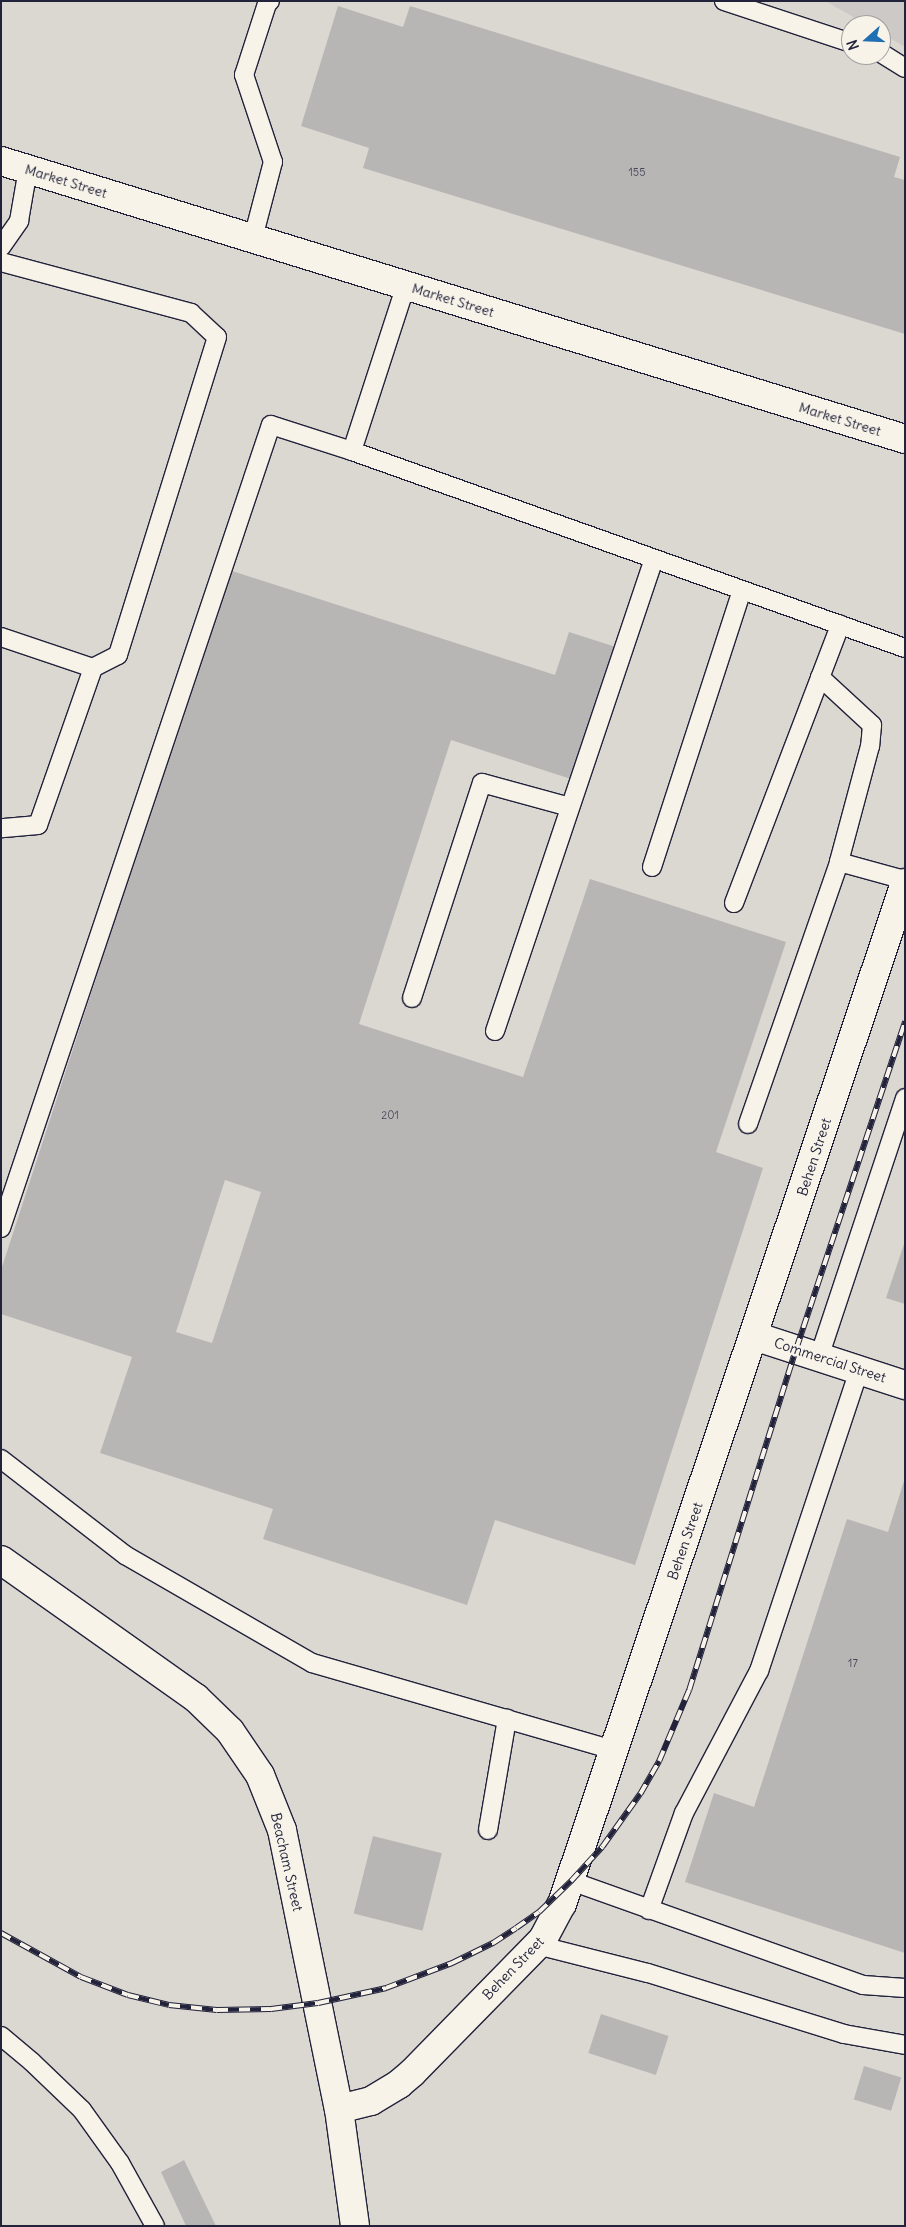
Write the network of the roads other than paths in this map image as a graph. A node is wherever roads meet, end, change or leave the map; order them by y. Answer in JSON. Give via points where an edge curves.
{"nodes":[{"id":1,"x":270,"y":1,"type":"edge"},
{"id":2,"x":724,"y":1,"type":"edge"},
{"id":3,"x":841,"y":40,"type":"edge"},
{"id":4,"x":891,"y":59,"type":"edge"},
{"id":5,"x":905,"y":68,"type":"edge"},
{"id":6,"x":1,"y":161,"type":"edge"},
{"id":7,"x":28,"y":169,"type":"junction"},
{"id":8,"x":254,"y":238,"type":"junction"},
{"id":9,"x":1,"y":247,"type":"edge"},
{"id":10,"x":1,"y":262,"type":"edge"},
{"id":11,"x":406,"y":286,"type":"junction"},
{"id":12,"x":905,"y":438,"type":"edge"},
{"id":13,"x":352,"y":451,"type":"junction"},
{"id":14,"x":654,"y":559,"type":"junction"},
{"id":15,"x":742,"y":590,"type":"junction"},
{"id":16,"x":840,"y":625,"type":"junction"},
{"id":17,"x":1,"y":637,"type":"edge"},
{"id":18,"x":905,"y":648,"type":"edge"},
{"id":19,"x":93,"y":668,"type":"junction"},
{"id":20,"x":820,"y":677,"type":"junction"},
{"id":21,"x":570,"y":807,"type":"junction"},
{"id":22,"x":1,"y":828,"type":"edge"},
{"id":23,"x":839,"y":862,"type":"junction"},
{"id":24,"x":652,"y":868,"type":"dead end"},
{"id":25,"x":905,"y":882,"type":"edge"},
{"id":26,"x":734,"y":903,"type":"dead end"},
{"id":27,"x":412,"y":998,"type":"dead end"},
{"id":28,"x":495,"y":1031,"type":"dead end"},
{"id":29,"x":905,"y":1098,"type":"edge"},
{"id":30,"x":748,"y":1124,"type":"dead end"},
{"id":31,"x":1,"y":1228,"type":"edge"},
{"id":32,"x":754,"y":1336,"type":"junction"},
{"id":33,"x":819,"y":1357,"type":"junction"},
{"id":34,"x":859,"y":1370,"type":"junction"},
{"id":35,"x":905,"y":1385,"type":"edge"},
{"id":36,"x":2,"y":1460,"type":"edge"},
{"id":37,"x":1,"y":1560,"type":"edge"},
{"id":38,"x":507,"y":1719,"type":"junction"},
{"id":39,"x":614,"y":1750,"type":"junction"},
{"id":40,"x":488,"y":1830,"type":"dead end"},
{"id":41,"x":571,"y":1881,"type":"junction"},
{"id":42,"x":649,"y":1910,"type":"junction"},
{"id":43,"x":538,"y":1944,"type":"junction"},
{"id":44,"x":905,"y":1988,"type":"edge"},
{"id":45,"x":1,"y":2036,"type":"edge"},
{"id":46,"x":905,"y":2045,"type":"edge"},
{"id":47,"x":339,"y":2109,"type":"junction"},
{"id":48,"x":155,"y":2226,"type":"edge"},
{"id":49,"x":355,"y":2226,"type":"edge"}],
"edges":[{"from":1,"to":8,"type":"lane","via":[[244,75],[273,162]]},
{"from":2,"to":3,"type":"lane"},
{"from":4,"to":5,"type":"lane"},
{"from":6,"to":7,"type":"street","name":"Market Street"},
{"from":7,"to":8,"type":"street","name":"Market Street"},
{"from":7,"to":9,"type":"lane","via":[[19,221]]},
{"from":8,"to":11,"type":"street","name":"Market Street"},
{"from":10,"to":19,"type":"lane","via":[[191,313],[217,337],[118,655]]},
{"from":11,"to":12,"type":"street","name":"Market Street"},
{"from":11,"to":13,"type":"lane"},
{"from":13,"to":14,"type":"lane"},
{"from":13,"to":31,"type":"lane","via":[[271,425]]},
{"from":14,"to":15,"type":"lane"},
{"from":14,"to":21,"type":"lane"},
{"from":15,"to":16,"type":"lane"},
{"from":15,"to":24,"type":"lane"},
{"from":16,"to":18,"type":"lane"},
{"from":16,"to":20,"type":"lane"},
{"from":17,"to":19,"type":"lane"},
{"from":19,"to":22,"type":"lane","via":[[38,825]]},
{"from":20,"to":23,"type":"lane","via":[[872,725],[870,746]]},
{"from":20,"to":26,"type":"lane"},
{"from":21,"to":27,"type":"lane","via":[[482,783]]},
{"from":21,"to":28,"type":"lane"},
{"from":23,"to":25,"type":"lane"},
{"from":23,"to":30,"type":"lane"},
{"from":25,"to":32,"type":"street","name":"Behen Street"},
{"from":29,"to":33,"type":"lane"},
{"from":32,"to":33,"type":"street","name":"Commercial Street"},
{"from":32,"to":39,"type":"street","name":"Behen Street"},
{"from":33,"to":34,"type":"street","name":"Commercial Street"},
{"from":34,"to":35,"type":"street","name":"Commercial Street"},
{"from":34,"to":42,"type":"lane","via":[[759,1671],[684,1813]]},
{"from":36,"to":38,"type":"lane","via":[[125,1555],[312,1663]]},
{"from":37,"to":47,"type":"street","name":"Beacham Street","via":[[196,1698],[230,1731],[255,1768],[282,1830]]},
{"from":38,"to":39,"type":"lane"},
{"from":38,"to":40,"type":"lane"},
{"from":39,"to":41,"type":"street","name":"Behen Street"},
{"from":41,"to":42,"type":"lane"},
{"from":41,"to":43,"type":"street","name":"Behen Street","via":[[554,1922]]},
{"from":42,"to":44,"type":"lane","via":[[863,1985]]},
{"from":43,"to":46,"type":"lane","via":[[648,1973],[844,2034]]},
{"from":43,"to":47,"type":"street","name":"Behen Street","via":[[399,2084],[371,2101]]},
{"from":45,"to":48,"type":"lane","via":[[82,2110],[120,2163]]},
{"from":47,"to":49,"type":"street","name":"Beacham Street"}]}
